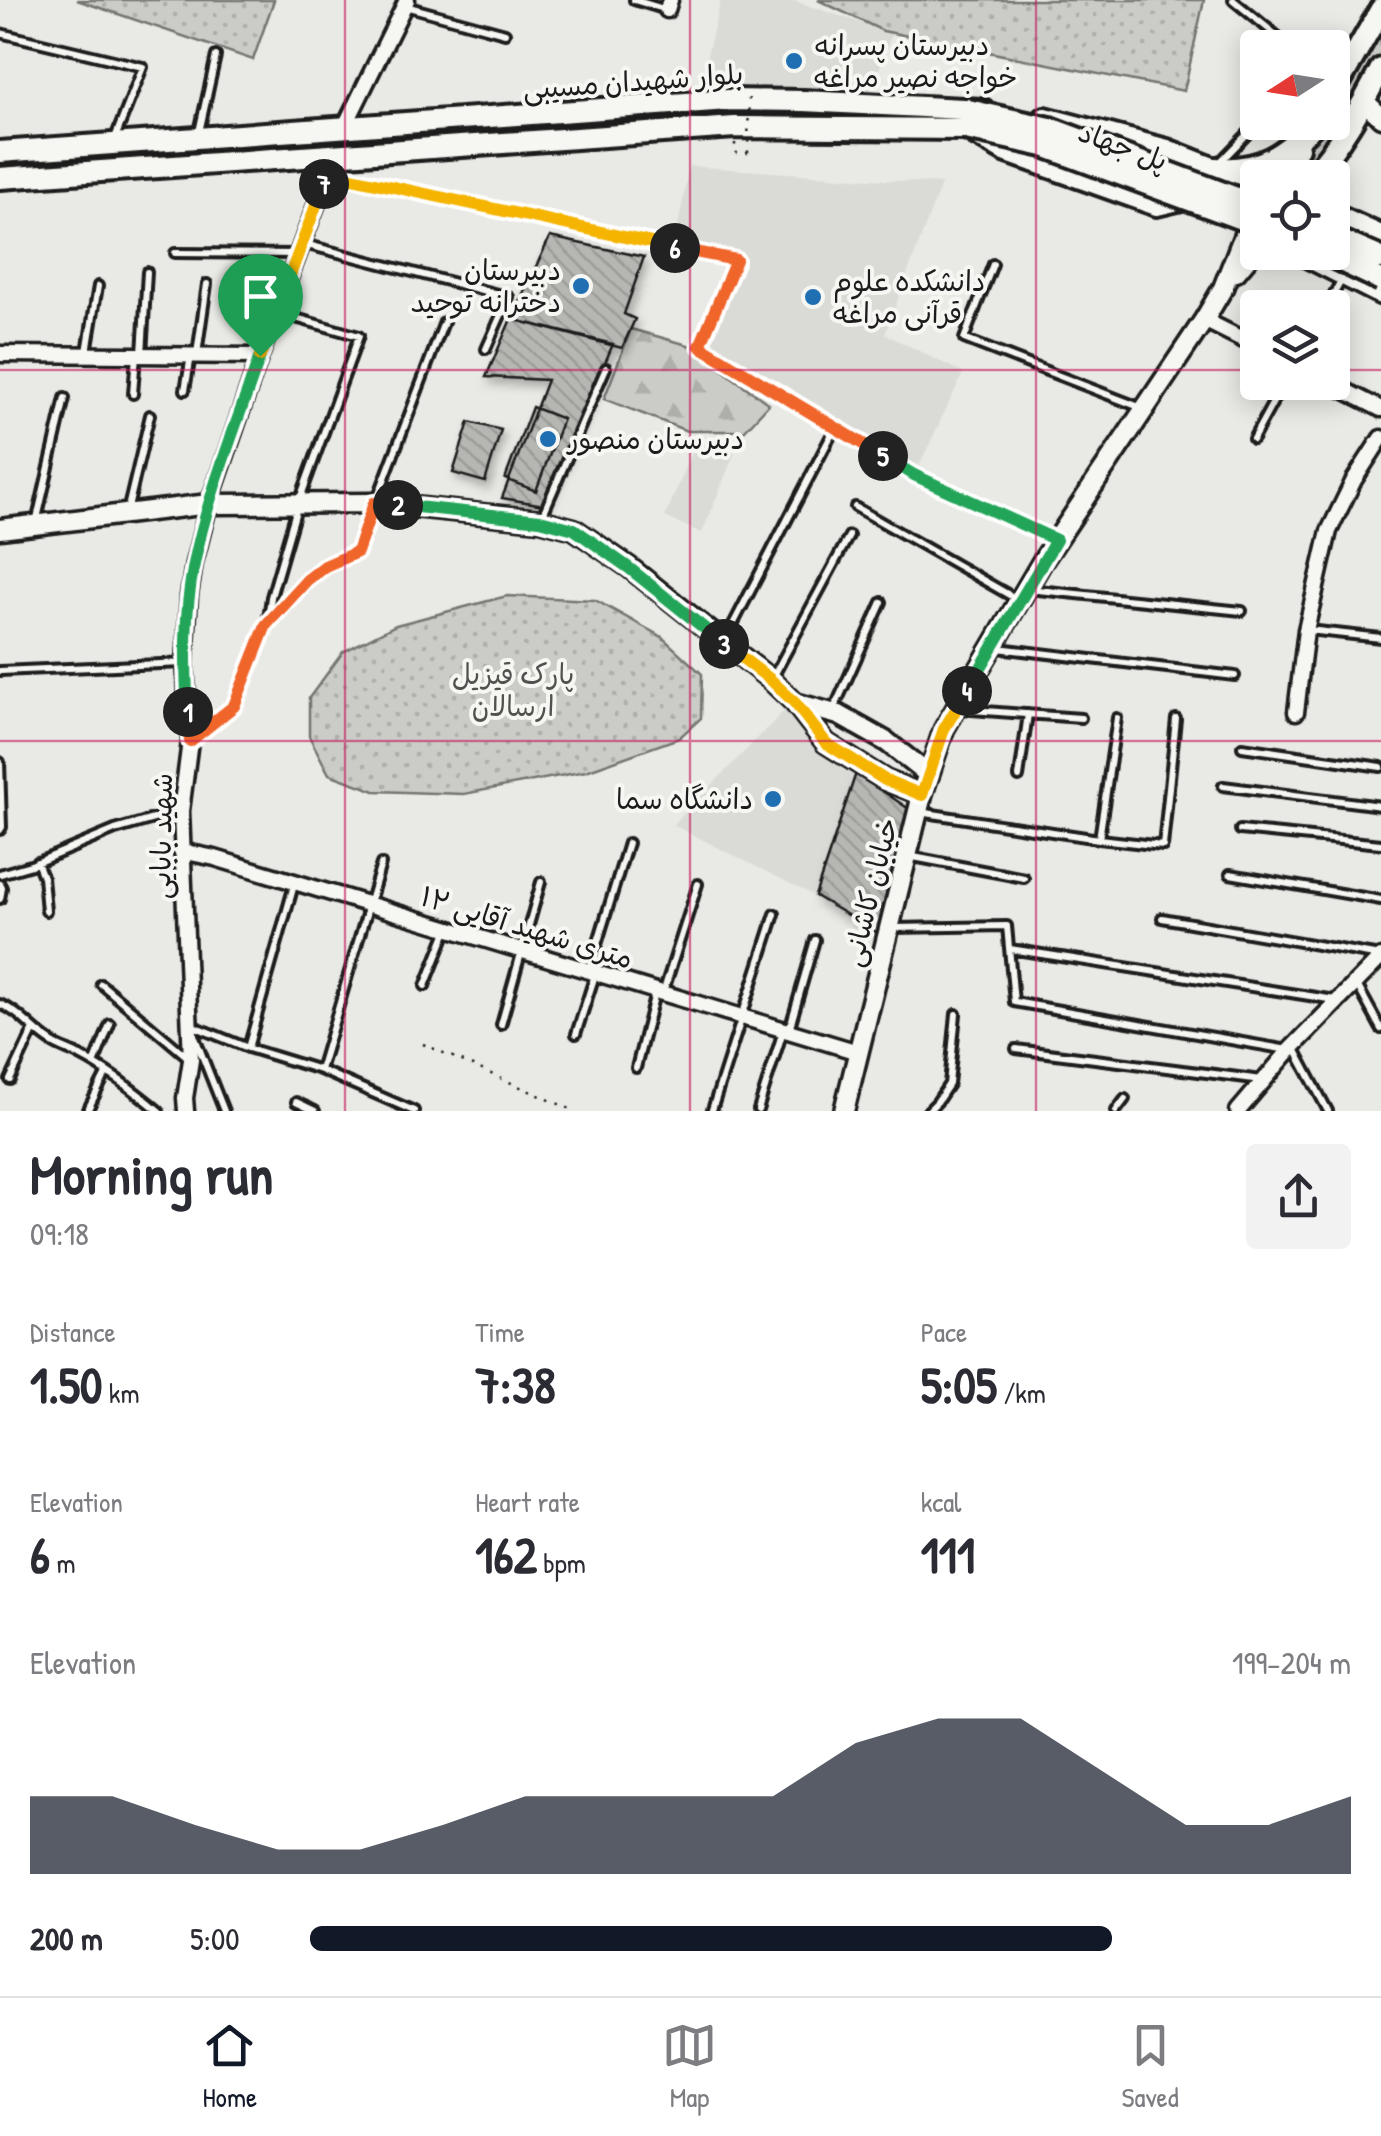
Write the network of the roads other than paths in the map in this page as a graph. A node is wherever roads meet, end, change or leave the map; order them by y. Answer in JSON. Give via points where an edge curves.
{"nodes":[{"id":1,"x":634,"y":0,"type":"edge"},
{"id":2,"x":1233,"y":0,"type":"edge"},
{"id":3,"x":405,"y":3,"type":"edge"},
{"id":4,"x":669,"y":5,"type":"edge"},
{"id":5,"x":1381,"y":9,"type":"edge"},
{"id":6,"x":1270,"y":30,"type":"edge"},
{"id":7,"x":0,"y":33,"type":"edge"},
{"id":8,"x":505,"y":33,"type":"dead end"},
{"id":9,"x":216,"y":56,"type":"dead end"},
{"id":10,"x":1350,"y":60,"type":"edge"},
{"id":11,"x":1381,"y":70,"type":"edge"},
{"id":12,"x":1364,"y":101,"type":"junction"},
{"id":13,"x":1381,"y":117,"type":"edge"},
{"id":14,"x":967,"y":120,"type":"junction"},
{"id":15,"x":344,"y":128,"type":"junction"},
{"id":16,"x":198,"y":138,"type":"junction"},
{"id":17,"x":1241,"y":140,"type":"edge"},
{"id":18,"x":1300,"y":140,"type":"edge"},
{"id":19,"x":1304,"y":142,"type":"joint"},
{"id":20,"x":113,"y":144,"type":"junction"},
{"id":21,"x":1167,"y":150,"type":"junction"},
{"id":22,"x":0,"y":152,"type":"edge"},
{"id":23,"x":1290,"y":160,"type":"edge"},
{"id":24,"x":1301,"y":160,"type":"edge"},
{"id":25,"x":1327,"y":160,"type":"edge"},
{"id":26,"x":332,"y":164,"type":"junction"},
{"id":27,"x":1214,"y":168,"type":"junction"},
{"id":28,"x":0,"y":178,"type":"edge"},
{"id":29,"x":1240,"y":179,"type":"edge"},
{"id":30,"x":1240,"y":197,"type":"edge"},
{"id":31,"x":1350,"y":220,"type":"edge"},
{"id":32,"x":1240,"y":224,"type":"edge"},
{"id":33,"x":1381,"y":236,"type":"edge"},
{"id":34,"x":300,"y":249,"type":"junction"},
{"id":35,"x":1381,"y":250,"type":"edge"},
{"id":36,"x":176,"y":253,"type":"dead end"},
{"id":37,"x":1350,"y":254,"type":"edge"},
{"id":38,"x":1240,"y":256,"type":"edge"},
{"id":39,"x":993,"y":264,"type":"dead end"},
{"id":40,"x":1350,"y":266,"type":"edge"},
{"id":41,"x":1240,"y":268,"type":"edge"},
{"id":42,"x":1332,"y":270,"type":"edge"},
{"id":43,"x":147,"y":272,"type":"dead end"},
{"id":44,"x":1344,"y":276,"type":"junction"},
{"id":45,"x":1378,"y":280,"type":"edge"},
{"id":46,"x":207,"y":284,"type":"dead end"},
{"id":47,"x":98,"y":286,"type":"dead end"},
{"id":48,"x":1223,"y":288,"type":"junction"},
{"id":49,"x":1336,"y":290,"type":"edge"},
{"id":50,"x":276,"y":312,"type":"junction"},
{"id":51,"x":1204,"y":320,"type":"junction"},
{"id":52,"x":444,"y":322,"type":"dead end"},
{"id":53,"x":1240,"y":338,"type":"edge"},
{"id":54,"x":486,"y":349,"type":"dead end"},
{"id":55,"x":0,"y":354,"type":"edge"},
{"id":56,"x":87,"y":354,"type":"junction"},
{"id":57,"x":139,"y":354,"type":"junction"},
{"id":58,"x":194,"y":355,"type":"junction"},
{"id":59,"x":260,"y":356,"type":"junction"},
{"id":60,"x":606,"y":368,"type":"dead end"},
{"id":61,"x":185,"y":390,"type":"dead end"},
{"id":62,"x":133,"y":394,"type":"dead end"},
{"id":63,"x":1350,"y":394,"type":"edge"},
{"id":64,"x":65,"y":398,"type":"dead end"},
{"id":65,"x":1274,"y":400,"type":"edge"},
{"id":66,"x":1143,"y":409,"type":"junction"},
{"id":67,"x":1381,"y":410,"type":"edge"},
{"id":68,"x":150,"y":415,"type":"dead end"},
{"id":69,"x":835,"y":428,"type":"junction"},
{"id":70,"x":1253,"y":438,"type":"dead end"},
{"id":71,"x":1381,"y":438,"type":"edge"},
{"id":72,"x":374,"y":503,"type":"junction"},
{"id":73,"x":209,"y":504,"type":"junction"},
{"id":74,"x":298,"y":504,"type":"junction"},
{"id":75,"x":856,"y":507,"type":"dead end"},
{"id":76,"x":126,"y":514,"type":"junction"},
{"id":77,"x":540,"y":520,"type":"junction"},
{"id":78,"x":36,"y":525,"type":"junction"},
{"id":79,"x":0,"y":529,"type":"edge"},
{"id":80,"x":849,"y":536,"type":"dead end"},
{"id":81,"x":1056,"y":540,"type":"junction"},
{"id":82,"x":1023,"y":595,"type":"junction"},
{"id":83,"x":882,"y":602,"type":"dead end"},
{"id":84,"x":1242,"y":611,"type":"dead end"},
{"id":85,"x":266,"y":625,"type":"junction"},
{"id":86,"x":1306,"y":630,"type":"junction"},
{"id":87,"x":1381,"y":638,"type":"edge"},
{"id":88,"x":723,"y":643,"type":"junction"},
{"id":89,"x":991,"y":648,"type":"junction"},
{"id":90,"x":186,"y":662,"type":"junction"},
{"id":91,"x":0,"y":671,"type":"edge"},
{"id":92,"x":1235,"y":676,"type":"dead end"},
{"id":93,"x":771,"y":680,"type":"junction"},
{"id":94,"x":795,"y":703,"type":"junction"},
{"id":95,"x":956,"y":708,"type":"junction"},
{"id":96,"x":832,"y":712,"type":"junction"},
{"id":97,"x":1296,"y":712,"type":"dead end"},
{"id":98,"x":1028,"y":714,"type":"junction"},
{"id":99,"x":1081,"y":718,"type":"dead end"},
{"id":100,"x":1117,"y":718,"type":"dead end"},
{"id":101,"x":1176,"y":719,"type":"dead end"},
{"id":102,"x":190,"y":741,"type":"junction"},
{"id":103,"x":1242,"y":747,"type":"dead end"},
{"id":104,"x":0,"y":762,"type":"edge"},
{"id":105,"x":1381,"y":768,"type":"edge"},
{"id":106,"x":929,"y":775,"type":"junction"},
{"id":107,"x":1019,"y":777,"type":"dead end"},
{"id":108,"x":1224,"y":786,"type":"dead end"},
{"id":109,"x":920,"y":804,"type":"junction"},
{"id":110,"x":1381,"y":806,"type":"edge"},
{"id":111,"x":181,"y":811,"type":"junction"},
{"id":112,"x":0,"y":830,"type":"edge"},
{"id":113,"x":1240,"y":830,"type":"dead end"},
{"id":114,"x":1098,"y":839,"type":"junction"},
{"id":115,"x":628,"y":843,"type":"dead end"},
{"id":116,"x":1381,"y":844,"type":"edge"},
{"id":117,"x":181,"y":851,"type":"junction"},
{"id":118,"x":907,"y":856,"type":"junction"},
{"id":119,"x":37,"y":862,"type":"junction"},
{"id":120,"x":381,"y":864,"type":"dead end"},
{"id":121,"x":0,"y":874,"type":"edge"},
{"id":122,"x":1230,"y":874,"type":"dead end"},
{"id":123,"x":1024,"y":878,"type":"dead end"},
{"id":124,"x":540,"y":882,"type":"dead end"},
{"id":125,"x":295,"y":883,"type":"junction"},
{"id":126,"x":0,"y":884,"type":"edge"},
{"id":127,"x":698,"y":884,"type":"dead end"},
{"id":128,"x":0,"y":899,"type":"edge"},
{"id":129,"x":1381,"y":900,"type":"edge"},
{"id":130,"x":368,"y":906,"type":"junction"},
{"id":131,"x":46,"y":911,"type":"dead end"},
{"id":132,"x":775,"y":914,"type":"dead end"},
{"id":133,"x":1162,"y":918,"type":"dead end"},
{"id":134,"x":890,"y":928,"type":"junction"},
{"id":135,"x":447,"y":930,"type":"junction"},
{"id":136,"x":814,"y":940,"type":"dead end"},
{"id":137,"x":1010,"y":949,"type":"junction"},
{"id":138,"x":522,"y":952,"type":"junction"},
{"id":139,"x":1381,"y":957,"type":"edge"},
{"id":140,"x":592,"y":973,"type":"junction"},
{"id":141,"x":1356,"y":983,"type":"junction"},
{"id":142,"x":101,"y":984,"type":"dead end"},
{"id":143,"x":425,"y":986,"type":"dead end"},
{"id":144,"x":659,"y":993,"type":"junction"},
{"id":145,"x":1338,"y":1001,"type":"junction"},
{"id":146,"x":0,"y":1004,"type":"edge"},
{"id":147,"x":956,"y":1014,"type":"dead end"},
{"id":148,"x":742,"y":1018,"type":"junction"},
{"id":149,"x":110,"y":1024,"type":"dead end"},
{"id":150,"x":501,"y":1024,"type":"dead end"},
{"id":151,"x":190,"y":1025,"type":"junction"},
{"id":152,"x":1381,"y":1029,"type":"edge"},
{"id":153,"x":34,"y":1030,"type":"junction"},
{"id":154,"x":786,"y":1031,"type":"junction"},
{"id":155,"x":576,"y":1034,"type":"dead end"},
{"id":156,"x":248,"y":1048,"type":"junction"},
{"id":157,"x":1292,"y":1048,"type":"junction"},
{"id":158,"x":1016,"y":1049,"type":"dead end"},
{"id":159,"x":858,"y":1052,"type":"junction"},
{"id":160,"x":191,"y":1060,"type":"junction"},
{"id":161,"x":94,"y":1064,"type":"junction"},
{"id":162,"x":636,"y":1068,"type":"dead end"},
{"id":163,"x":320,"y":1070,"type":"junction"},
{"id":164,"x":107,"y":1072,"type":"junction"},
{"id":165,"x":10,"y":1080,"type":"dead end"},
{"id":166,"x":1264,"y":1080,"type":"junction"},
{"id":167,"x":1126,"y":1099,"type":"dead end"},
{"id":168,"x":296,"y":1102,"type":"dead end"},
{"id":169,"x":712,"y":1110,"type":"edge"},
{"id":170,"x":758,"y":1110,"type":"edge"},
{"id":171,"x":88,"y":1111,"type":"edge"},
{"id":172,"x":159,"y":1111,"type":"edge"},
{"id":173,"x":186,"y":1111,"type":"edge"},
{"id":174,"x":224,"y":1111,"type":"edge"},
{"id":175,"x":314,"y":1111,"type":"edge"},
{"id":176,"x":414,"y":1111,"type":"edge"},
{"id":177,"x":844,"y":1111,"type":"edge"},
{"id":178,"x":928,"y":1111,"type":"edge"},
{"id":179,"x":1116,"y":1111,"type":"edge"},
{"id":180,"x":1238,"y":1111,"type":"edge"},
{"id":181,"x":1328,"y":1111,"type":"edge"}],
"edges":[{"from":1,"to":4,"type":"lane"},
{"from":2,"to":6,"type":"lane"},
{"from":3,"to":8,"type":"lane"},
{"from":3,"to":15,"type":"street"},
{"from":5,"to":10,"type":"main road"},
{"from":7,"to":20,"type":"lane","via":[[143,67]]},
{"from":9,"to":16,"type":"lane"},
{"from":11,"to":12,"type":"main road"},
{"from":12,"to":13,"type":"street"},
{"from":12,"to":25,"type":"main road"},
{"from":14,"to":15,"type":"main road","name":"بلوار شهیدان مسیبی","via":[[803,100],[728,100]]},
{"from":14,"to":21,"type":"main road","name":"بلوار شهیدان مسیبی","via":[[1010,109]]},
{"from":14,"to":21,"type":"main road","via":[[1006,151],[1157,204],[1178,200],[1189,182],[1185,162]]},
{"from":14,"to":26,"type":"main road","name":"بلوار شهیدان مسیبی","via":[[735,127]]},
{"from":14,"to":30,"type":"main road","name":"پل جهاد","bridge":true,"via":[[1050,128]]},
{"from":14,"to":32,"type":"main road","name":"پل جهاد","bridge":true},
{"from":15,"to":16,"type":"main road","name":"بلوار شهیدان مسیبی"},
{"from":16,"to":20,"type":"main road","name":"بلوار شهیدان مسیبی"},
{"from":17,"to":27,"type":"lane"},
{"from":18,"to":27,"type":"main road","via":[[1250,168]]},
{"from":19,"to":23,"type":"main road"},
{"from":19,"to":24,"type":"main road"},
{"from":20,"to":22,"type":"main road","name":"بلوار شهیدان مسیبی"},
{"from":21,"to":27,"type":"main road","name":"بلوار شهیدان مسیبی"},
{"from":26,"to":28,"type":"main road","name":"بلوار شهیدان مسیبی"},
{"from":26,"to":34,"type":"street","name":"شهید بابایی"},
{"from":26,"to":69,"type":"lane","via":[[736,260],[700,346]]},
{"from":27,"to":29,"type":"main road","name":"بلوار شهیدان مسیبی"},
{"from":31,"to":33,"type":"main road"},
{"from":34,"to":36,"type":"lane"},
{"from":34,"to":50,"type":"street","name":"شهید بابایی"},
{"from":34,"to":54,"type":"lane","via":[[508,297]]},
{"from":35,"to":45,"type":"main road","via":[[1372,258]]},
{"from":37,"to":45,"type":"main road","bridge":true},
{"from":38,"to":48,"type":"street","name":"خیابان کاشانی"},
{"from":39,"to":66,"type":"lane","via":[[964,339]]},
{"from":40,"to":45,"type":"main road","bridge":true},
{"from":41,"to":48,"type":"street","name":"خیابان کاشانی"},
{"from":42,"to":44,"type":"street"},
{"from":43,"to":57,"type":"lane"},
{"from":44,"to":45,"type":"street"},
{"from":44,"to":49,"type":"lane"},
{"from":46,"to":58,"type":"lane"},
{"from":47,"to":56,"type":"lane"},
{"from":48,"to":51,"type":"street","name":"خیابان کاشانی"},
{"from":50,"to":59,"type":"street","name":"شهید بابایی"},
{"from":50,"to":74,"type":"lane","via":[[360,336]]},
{"from":51,"to":53,"type":"street"},
{"from":51,"to":66,"type":"street","name":"خیابان کاشانی"},
{"from":52,"to":72,"type":"lane"},
{"from":55,"to":56,"type":"street"},
{"from":56,"to":57,"type":"street"},
{"from":57,"to":58,"type":"street"},
{"from":57,"to":62,"type":"lane"},
{"from":58,"to":59,"type":"street"},
{"from":58,"to":61,"type":"lane"},
{"from":59,"to":73,"type":"street","name":"شهید بابایی"},
{"from":60,"to":77,"type":"lane"},
{"from":63,"to":67,"type":"street"},
{"from":64,"to":78,"type":"lane"},
{"from":65,"to":70,"type":"lane"},
{"from":66,"to":81,"type":"street","name":"خیابان کاشانی"},
{"from":68,"to":76,"type":"lane"},
{"from":69,"to":81,"type":"lane","via":[[914,475]]},
{"from":69,"to":88,"type":"lane"},
{"from":71,"to":86,"type":"street","via":[[1329,530]]},
{"from":72,"to":74,"type":"street"},
{"from":72,"to":77,"type":"street"},
{"from":72,"to":85,"type":"lane","via":[[357,552],[307,580]]},
{"from":73,"to":74,"type":"street"},
{"from":73,"to":76,"type":"street"},
{"from":73,"to":90,"type":"street","name":"شهید بابایی","via":[[189,596]]},
{"from":74,"to":85,"type":"lane"},
{"from":75,"to":82,"type":"lane"},
{"from":76,"to":78,"type":"street"},
{"from":77,"to":88,"type":"street","via":[[574,529]]},
{"from":78,"to":79,"type":"street"},
{"from":80,"to":93,"type":"lane"},
{"from":81,"to":82,"type":"street","name":"خیابان کاشانی"},
{"from":82,"to":84,"type":"lane"},
{"from":82,"to":89,"type":"street","name":"خیابان کاشانی"},
{"from":83,"to":96,"type":"lane"},
{"from":85,"to":102,"type":"lane","via":[[234,706]]},
{"from":86,"to":87,"type":"lane"},
{"from":86,"to":97,"type":"street"},
{"from":88,"to":93,"type":"street"},
{"from":89,"to":92,"type":"lane"},
{"from":89,"to":95,"type":"street","name":"خیابان کاشانی"},
{"from":90,"to":91,"type":"lane"},
{"from":90,"to":102,"type":"street","name":"شهید بابایی"},
{"from":93,"to":94,"type":"street"},
{"from":94,"to":96,"type":"street"},
{"from":94,"to":109,"type":"street","via":[[826,743]]},
{"from":95,"to":98,"type":"lane"},
{"from":95,"to":106,"type":"street","name":"خیابان کاشانی"},
{"from":96,"to":106,"type":"street"},
{"from":98,"to":99,"type":"lane"},
{"from":98,"to":107,"type":"lane"},
{"from":100,"to":114,"type":"lane"},
{"from":101,"to":114,"type":"lane","via":[[1163,846]]},
{"from":102,"to":111,"type":"street","name":"شهید بابایی"},
{"from":103,"to":105,"type":"lane"},
{"from":104,"to":112,"type":"lane"},
{"from":106,"to":109,"type":"street","name":"خیابان کاشانی"},
{"from":108,"to":110,"type":"lane"},
{"from":109,"to":114,"type":"lane"},
{"from":109,"to":118,"type":"street","name":"خیابان کاشانی"},
{"from":111,"to":117,"type":"street","name":"شهید بابایی"},
{"from":111,"to":119,"type":"lane"},
{"from":113,"to":116,"type":"lane"},
{"from":115,"to":140,"type":"lane"},
{"from":117,"to":125,"type":"street","name":"۱۲ متری شهید آقایی"},
{"from":117,"to":151,"type":"street","name":"شهید بابایی"},
{"from":118,"to":123,"type":"lane"},
{"from":118,"to":134,"type":"street","name":"خیابان کاشانی"},
{"from":119,"to":121,"type":"lane"},
{"from":119,"to":131,"type":"lane"},
{"from":120,"to":130,"type":"lane"},
{"from":122,"to":129,"type":"lane"},
{"from":124,"to":138,"type":"lane"},
{"from":125,"to":130,"type":"street","name":"۱۲ متری شهید آقایی"},
{"from":125,"to":156,"type":"lane"},
{"from":126,"to":128,"type":"lane"},
{"from":127,"to":144,"type":"lane"},
{"from":130,"to":135,"type":"street","name":"۱۲ متری شهید آقایی"},
{"from":130,"to":163,"type":"lane"},
{"from":132,"to":148,"type":"lane"},
{"from":133,"to":139,"type":"lane"},
{"from":134,"to":137,"type":"lane","via":[[1007,926]]},
{"from":134,"to":159,"type":"street","name":"خیابان کاشانی"},
{"from":135,"to":138,"type":"street","name":"۱۲ متری شهید آقایی"},
{"from":135,"to":143,"type":"lane"},
{"from":136,"to":154,"type":"lane"},
{"from":137,"to":145,"type":"lane"},
{"from":137,"to":157,"type":"lane","via":[[1014,1002]]},
{"from":138,"to":140,"type":"street","name":"۱۲ متری شهید آقایی"},
{"from":138,"to":150,"type":"lane"},
{"from":139,"to":141,"type":"street"},
{"from":140,"to":144,"type":"street","name":"۱۲ متری شهید آقایی"},
{"from":140,"to":155,"type":"lane"},
{"from":141,"to":145,"type":"street"},
{"from":141,"to":152,"type":"lane"},
{"from":142,"to":160,"type":"lane"},
{"from":144,"to":148,"type":"street","name":"۱۲ متری شهید آقایی"},
{"from":144,"to":162,"type":"lane"},
{"from":145,"to":157,"type":"street"},
{"from":146,"to":153,"type":"lane"},
{"from":147,"to":178,"type":"lane","via":[[949,1084]]},
{"from":148,"to":154,"type":"street","name":"۱۲ متری شهید آقایی"},
{"from":148,"to":169,"type":"lane"},
{"from":149,"to":161,"type":"lane"},
{"from":151,"to":156,"type":"lane"},
{"from":151,"to":160,"type":"street","name":"شهید بابایی"},
{"from":151,"to":174,"type":"lane"},
{"from":153,"to":161,"type":"lane"},
{"from":153,"to":165,"type":"lane"},
{"from":154,"to":159,"type":"street","name":"۱۲ متری شهید آقایی"},
{"from":154,"to":170,"type":"lane"},
{"from":156,"to":163,"type":"lane"},
{"from":157,"to":166,"type":"street"},
{"from":157,"to":181,"type":"lane"},
{"from":158,"to":166,"type":"lane"},
{"from":159,"to":177,"type":"street","name":"خیابان کاشانی"},
{"from":160,"to":173,"type":"street","name":"شهید بابایی"},
{"from":161,"to":164,"type":"lane"},
{"from":163,"to":176,"type":"lane"},
{"from":164,"to":171,"type":"lane"},
{"from":164,"to":172,"type":"lane"},
{"from":166,"to":180,"type":"street"},
{"from":167,"to":179,"type":"lane"},
{"from":168,"to":175,"type":"lane"}]}
